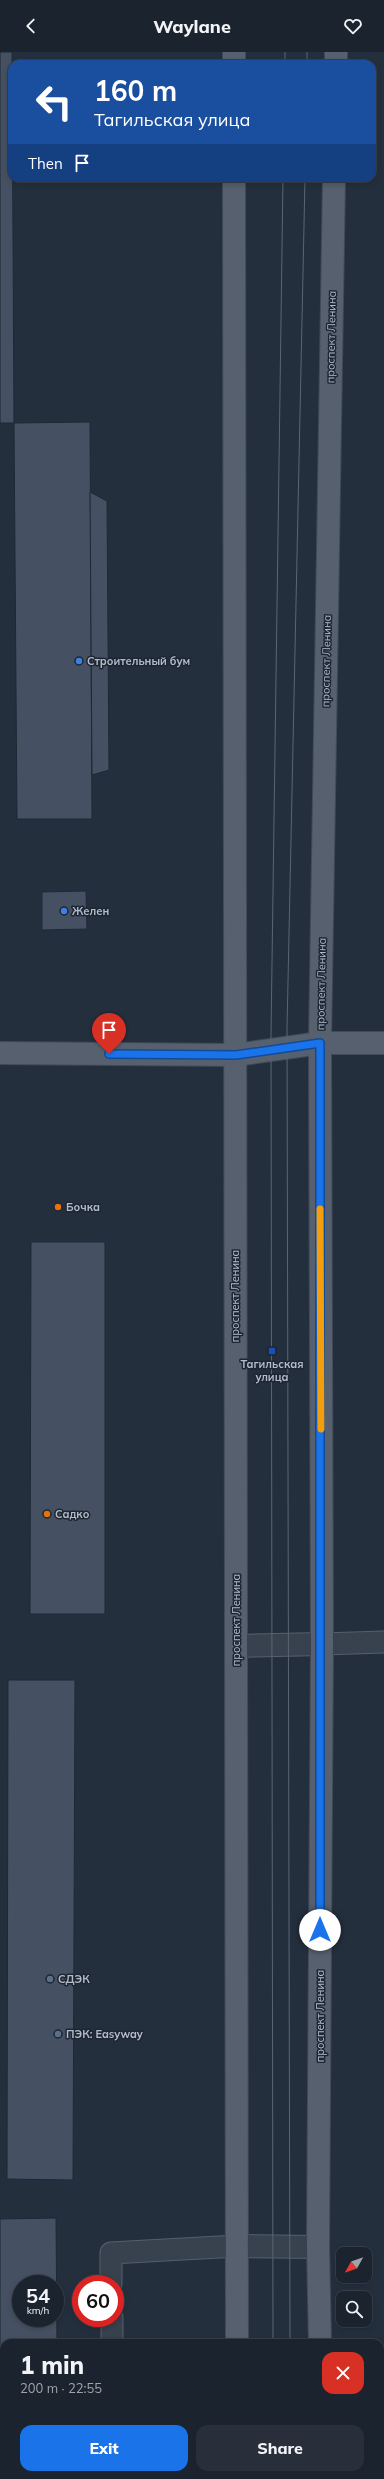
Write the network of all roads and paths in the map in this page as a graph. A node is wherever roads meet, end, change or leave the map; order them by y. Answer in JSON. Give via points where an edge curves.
{"nodes":[{"id":1,"x":234,"y":182,"type":"edge"},
{"id":2,"x":334,"y":182,"type":"edge"},
{"id":3,"x":320,"y":1043,"type":"junction"},
{"id":4,"x":384,"y":1043,"type":"edge"},
{"id":5,"x":0,"y":1053,"type":"edge"},
{"id":6,"x":236,"y":1055,"type":"junction"},
{"id":7,"x":384,"y":1642,"type":"edge"},
{"id":8,"x":322,"y":1644,"type":"junction"},
{"id":9,"x":236,"y":1646,"type":"junction"},
{"id":10,"x":237,"y":2246,"type":"junction"},
{"id":11,"x":318,"y":2247,"type":"junction"},
{"id":12,"x":111,"y":2275,"type":"edge"},
{"id":13,"x":112,"y":2327,"type":"edge"},
{"id":14,"x":112,"y":2339,"type":"edge"},
{"id":15,"x":237,"y":2339,"type":"edge"},
{"id":16,"x":320,"y":2339,"type":"edge"}],
"edges":[{"from":1,"to":6,"type":"main road","name":"проспект Ленина"},
{"from":2,"to":3,"type":"main road","name":"проспект Ленина"},
{"from":3,"to":4,"type":"main road"},
{"from":3,"to":6,"type":"main road"},
{"from":3,"to":8,"type":"main road","name":"проспект Ленина"},
{"from":5,"to":6,"type":"main road"},
{"from":6,"to":9,"type":"main road","name":"проспект Ленина"},
{"from":7,"to":8,"type":"lane"},
{"from":8,"to":9,"type":"street"},
{"from":8,"to":11,"type":"main road","name":"проспект Ленина"},
{"from":9,"to":10,"type":"main road","name":"проспект Ленина"},
{"from":10,"to":11,"type":"street"},
{"from":10,"to":12,"type":"lane","via":[[110,2253]]},
{"from":10,"to":15,"type":"main road","name":"проспект Ленина"},
{"from":11,"to":16,"type":"main road","name":"проспект Ленина"},
{"from":13,"to":14,"type":"lane"}]}
